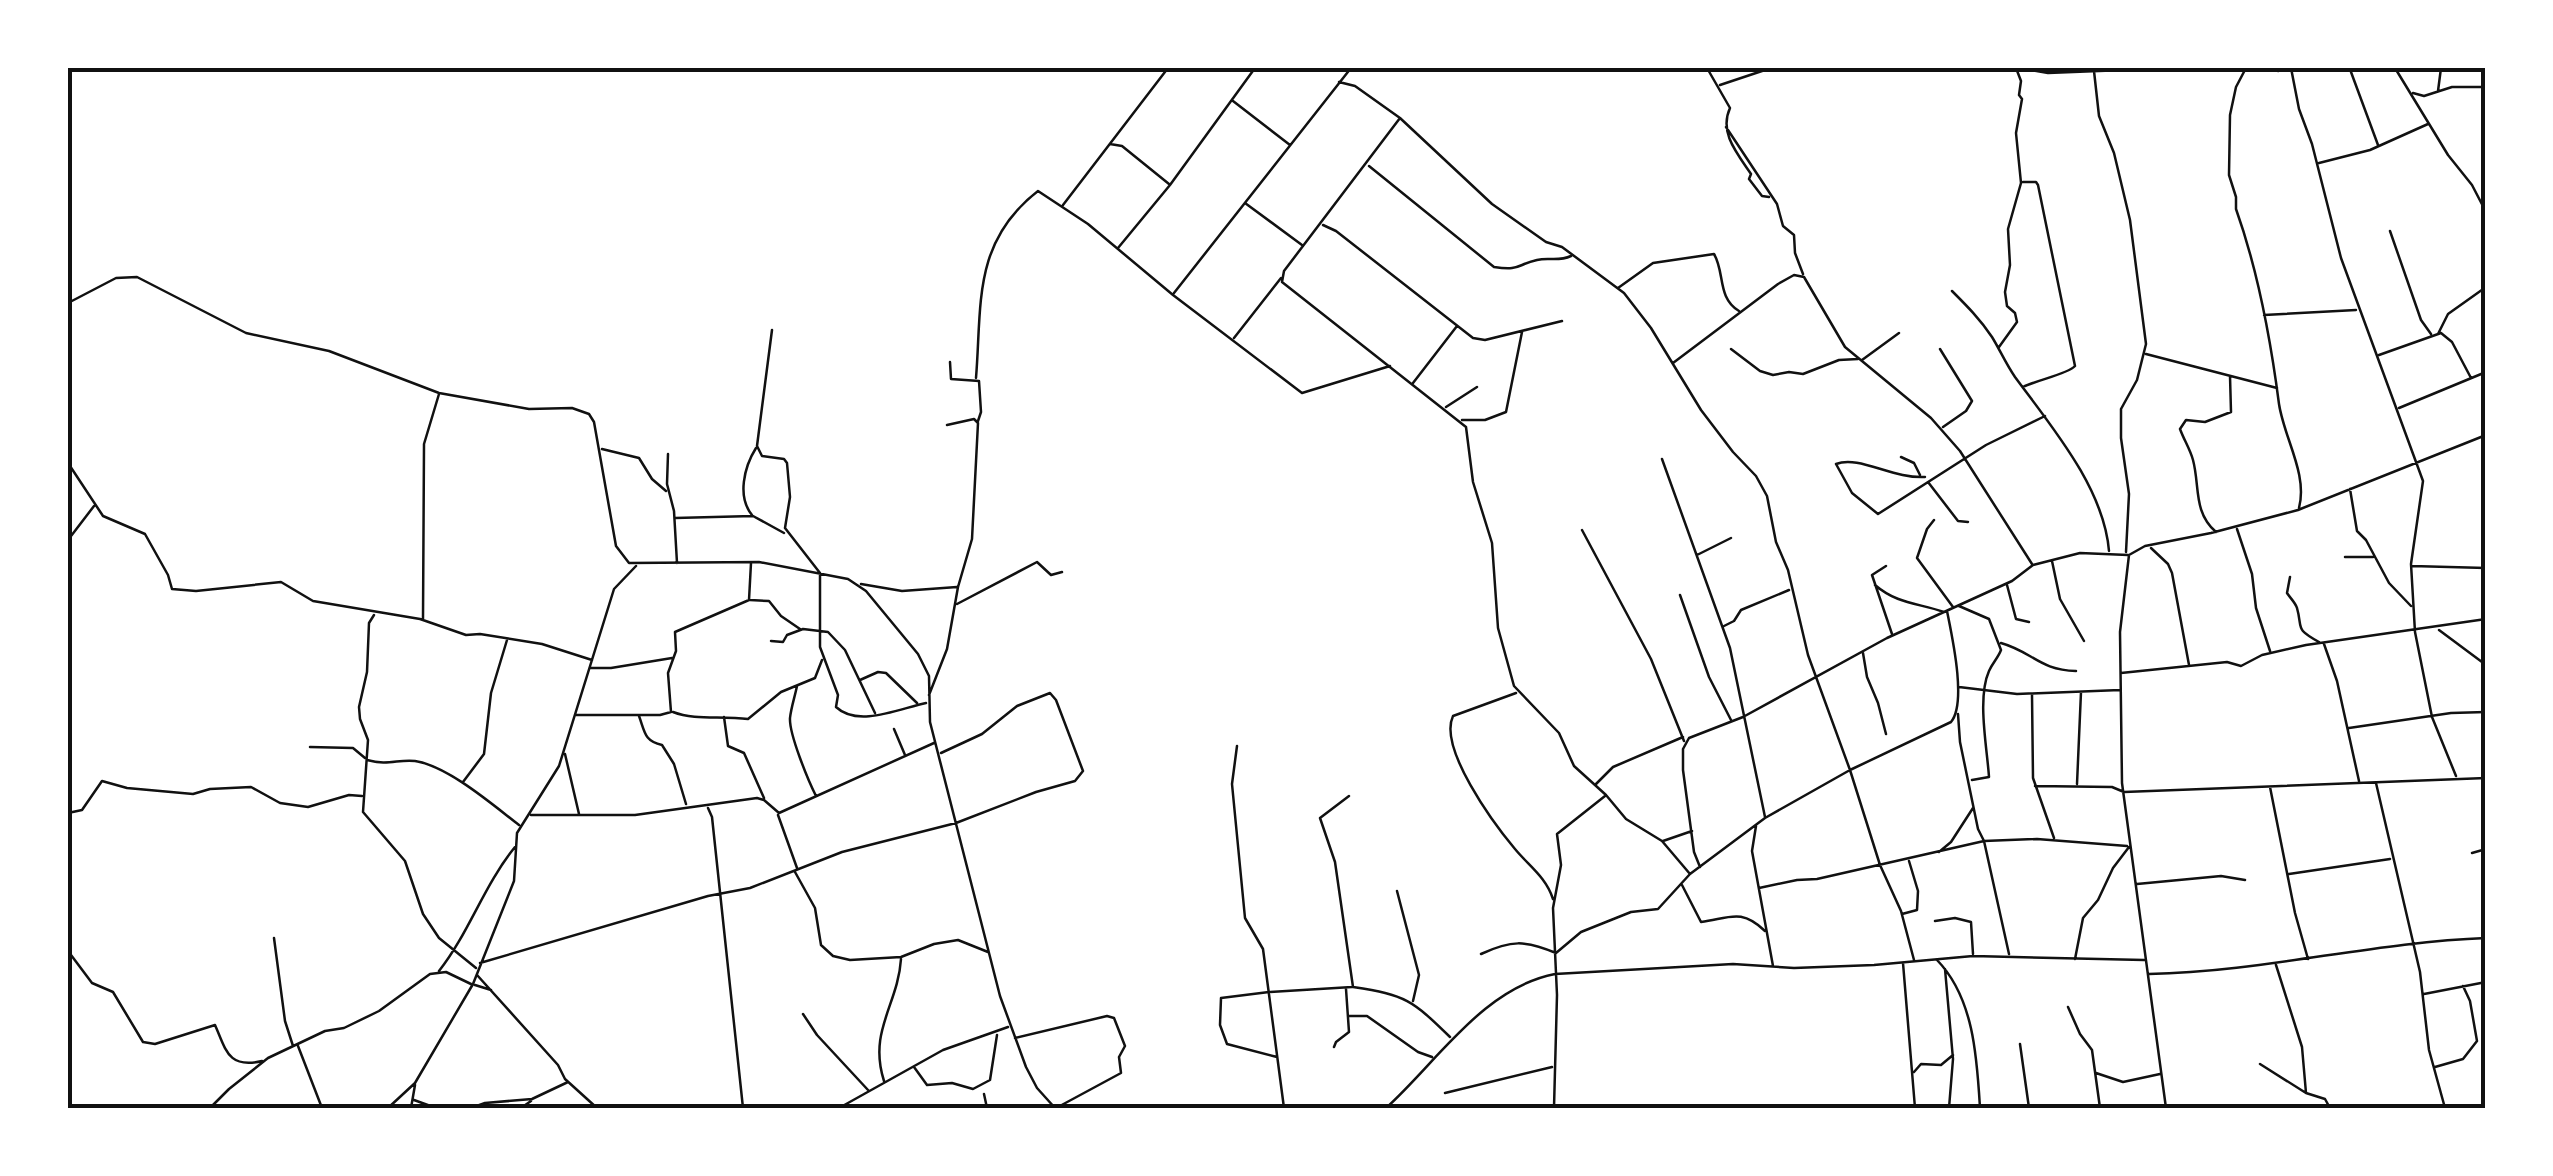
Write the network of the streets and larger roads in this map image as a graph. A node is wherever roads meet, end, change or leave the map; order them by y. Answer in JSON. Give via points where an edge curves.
{"nodes":[{"id":1,"x":1168,"y":68,"type":"edge"},
{"id":2,"x":1255,"y":68,"type":"edge"},
{"id":3,"x":1351,"y":68,"type":"edge"},
{"id":4,"x":1708,"y":68,"type":"edge"},
{"id":5,"x":1771,"y":68,"type":"edge"},
{"id":6,"x":2018,"y":68,"type":"edge"},
{"id":7,"x":2175,"y":68,"type":"edge"},
{"id":8,"x":2246,"y":68,"type":"edge"},
{"id":9,"x":2290,"y":68,"type":"edge"},
{"id":10,"x":2396,"y":68,"type":"edge"},
{"id":11,"x":2442,"y":68,"type":"edge"},
{"id":12,"x":2094,"y":71,"type":"junction"},
{"id":13,"x":2278,"y":71,"type":"dead end"},
{"id":14,"x":2351,"y":72,"type":"dead end"},
{"id":15,"x":1340,"y":82,"type":"junction"},
{"id":16,"x":1718,"y":86,"type":"junction"},
{"id":17,"x":2486,"y":87,"type":"edge"},
{"id":18,"x":2438,"y":91,"type":"junction"},
{"id":19,"x":2412,"y":92,"type":"junction"},
{"id":20,"x":1232,"y":100,"type":"junction"},
{"id":21,"x":1400,"y":118,"type":"junction"},
{"id":22,"x":2430,"y":124,"type":"junction"},
{"id":23,"x":1726,"y":127,"type":"junction"},
{"id":24,"x":1109,"y":144,"type":"junction"},
{"id":25,"x":1290,"y":145,"type":"junction"},
{"id":26,"x":2379,"y":146,"type":"junction"},
{"id":27,"x":2316,"y":164,"type":"junction"},
{"id":28,"x":1367,"y":165,"type":"junction"},
{"id":29,"x":2021,"y":182,"type":"junction"},
{"id":30,"x":1170,"y":184,"type":"junction"},
{"id":31,"x":1772,"y":197,"type":"junction"},
{"id":32,"x":1246,"y":203,"type":"junction"},
{"id":33,"x":1063,"y":206,"type":"junction"},
{"id":34,"x":2486,"y":212,"type":"edge"},
{"id":35,"x":1321,"y":224,"type":"junction"},
{"id":36,"x":2390,"y":231,"type":"dead end"},
{"id":37,"x":1303,"y":246,"type":"junction"},
{"id":38,"x":1118,"y":248,"type":"junction"},
{"id":39,"x":1573,"y":255,"type":"junction"},
{"id":40,"x":1804,"y":277,"type":"junction"},
{"id":41,"x":1281,"y":278,"type":"junction"},
{"id":42,"x":1618,"y":288,"type":"junction"},
{"id":43,"x":2486,"y":288,"type":"edge"},
{"id":44,"x":1952,"y":290,"type":"dead end"},
{"id":45,"x":1173,"y":294,"type":"junction"},
{"id":46,"x":68,"y":303,"type":"edge"},
{"id":47,"x":2358,"y":310,"type":"junction"},
{"id":48,"x":1741,"y":311,"type":"junction"},
{"id":49,"x":2262,"y":315,"type":"junction"},
{"id":50,"x":1562,"y":321,"type":"dead end"},
{"id":51,"x":1458,"y":325,"type":"junction"},
{"id":52,"x":772,"y":330,"type":"dead end"},
{"id":53,"x":1522,"y":330,"type":"junction"},
{"id":54,"x":1899,"y":333,"type":"dead end"},
{"id":55,"x":2438,"y":334,"type":"junction"},
{"id":56,"x":2432,"y":335,"type":"junction"},
{"id":57,"x":1233,"y":340,"type":"junction"},
{"id":58,"x":1732,"y":348,"type":"dead end"},
{"id":59,"x":1998,"y":348,"type":"junction"},
{"id":60,"x":1940,"y":349,"type":"dead end"},
{"id":61,"x":2144,"y":353,"type":"junction"},
{"id":62,"x":2377,"y":355,"type":"junction"},
{"id":63,"x":1860,"y":360,"type":"junction"},
{"id":64,"x":950,"y":362,"type":"dead end"},
{"id":65,"x":1672,"y":364,"type":"junction"},
{"id":66,"x":1392,"y":366,"type":"junction"},
{"id":67,"x":2486,"y":372,"type":"edge"},
{"id":68,"x":2230,"y":376,"type":"junction"},
{"id":69,"x":976,"y":378,"type":"junction"},
{"id":70,"x":2471,"y":378,"type":"junction"},
{"id":71,"x":1413,"y":382,"type":"junction"},
{"id":72,"x":1477,"y":387,"type":"dead end"},
{"id":73,"x":2023,"y":387,"type":"junction"},
{"id":74,"x":2278,"y":388,"type":"junction"},
{"id":75,"x":439,"y":393,"type":"junction"},
{"id":76,"x":1444,"y":408,"type":"junction"},
{"id":77,"x":2398,"y":409,"type":"junction"},
{"id":78,"x":2045,"y":416,"type":"junction"},
{"id":79,"x":1459,"y":420,"type":"junction"},
{"id":80,"x":978,"y":422,"type":"junction"},
{"id":81,"x":946,"y":426,"type":"dead end"},
{"id":82,"x":1942,"y":428,"type":"junction"},
{"id":83,"x":2486,"y":434,"type":"edge"},
{"id":84,"x":757,"y":446,"type":"junction"},
{"id":85,"x":600,"y":448,"type":"junction"},
{"id":86,"x":668,"y":454,"type":"dead end"},
{"id":87,"x":1901,"y":457,"type":"dead end"},
{"id":88,"x":1966,"y":458,"type":"junction"},
{"id":89,"x":1662,"y":460,"type":"dead end"},
{"id":90,"x":2418,"y":462,"type":"junction"},
{"id":91,"x":68,"y":464,"type":"edge"},
{"id":92,"x":1928,"y":479,"type":"junction"},
{"id":93,"x":2350,"y":488,"type":"junction"},
{"id":94,"x":668,"y":492,"type":"junction"},
{"id":95,"x":94,"y":506,"type":"junction"},
{"id":96,"x":2298,"y":510,"type":"junction"},
{"id":97,"x":753,"y":516,"type":"junction"},
{"id":98,"x":675,"y":518,"type":"junction"},
{"id":99,"x":1934,"y":520,"type":"dead end"},
{"id":100,"x":1968,"y":522,"type":"dead end"},
{"id":101,"x":2236,"y":527,"type":"junction"},
{"id":102,"x":1582,"y":530,"type":"dead end"},
{"id":103,"x":2216,"y":532,"type":"junction"},
{"id":104,"x":788,"y":535,"type":"junction"},
{"id":105,"x":1730,"y":538,"type":"dead end"},
{"id":106,"x":68,"y":540,"type":"edge"},
{"id":107,"x":2148,"y":546,"type":"junction"},
{"id":108,"x":2109,"y":552,"type":"junction"},
{"id":109,"x":2127,"y":555,"type":"junction"},
{"id":110,"x":1695,"y":556,"type":"junction"},
{"id":111,"x":2346,"y":557,"type":"dead end"},
{"id":112,"x":2374,"y":558,"type":"junction"},
{"id":113,"x":2052,"y":559,"type":"junction"},
{"id":114,"x":751,"y":561,"type":"junction"},
{"id":115,"x":638,"y":564,"type":"junction"},
{"id":116,"x":677,"y":564,"type":"junction"},
{"id":117,"x":2033,"y":565,"type":"junction"},
{"id":118,"x":1886,"y":566,"type":"dead end"},
{"id":119,"x":2411,"y":566,"type":"junction"},
{"id":120,"x":2486,"y":568,"type":"edge"},
{"id":121,"x":1062,"y":572,"type":"dead end"},
{"id":122,"x":820,"y":573,"type":"junction"},
{"id":123,"x":2290,"y":577,"type":"dead end"},
{"id":124,"x":2007,"y":583,"type":"junction"},
{"id":125,"x":858,"y":584,"type":"junction"},
{"id":126,"x":1874,"y":584,"type":"junction"},
{"id":127,"x":958,"y":586,"type":"junction"},
{"id":128,"x":1790,"y":590,"type":"junction"},
{"id":129,"x":1680,"y":595,"type":"dead end"},
{"id":130,"x":748,"y":600,"type":"junction"},
{"id":131,"x":956,"y":604,"type":"junction"},
{"id":132,"x":1956,"y":607,"type":"junction"},
{"id":133,"x":2413,"y":609,"type":"junction"},
{"id":134,"x":1946,"y":612,"type":"junction"},
{"id":135,"x":376,"y":613,"type":"junction"},
{"id":136,"x":423,"y":620,"type":"junction"},
{"id":137,"x":2486,"y":620,"type":"edge"},
{"id":138,"x":2029,"y":622,"type":"dead end"},
{"id":139,"x":1723,"y":627,"type":"junction"},
{"id":140,"x":820,"y":629,"type":"junction"},
{"id":141,"x":2438,"y":629,"type":"junction"},
{"id":142,"x":800,"y":630,"type":"junction"},
{"id":143,"x":2415,"y":632,"type":"junction"},
{"id":144,"x":1892,"y":636,"type":"junction"},
{"id":145,"x":508,"y":639,"type":"junction"},
{"id":146,"x":2084,"y":640,"type":"dead end"},
{"id":147,"x":770,"y":641,"type":"dead end"},
{"id":148,"x":2322,"y":642,"type":"junction"},
{"id":149,"x":2000,"y":643,"type":"junction"},
{"id":150,"x":1863,"y":651,"type":"junction"},
{"id":151,"x":2271,"y":652,"type":"junction"},
{"id":152,"x":674,"y":658,"type":"junction"},
{"id":153,"x":824,"y":658,"type":"junction"},
{"id":154,"x":593,"y":661,"type":"junction"},
{"id":155,"x":2486,"y":665,"type":"edge"},
{"id":156,"x":2190,"y":666,"type":"junction"},
{"id":157,"x":591,"y":668,"type":"junction"},
{"id":158,"x":2076,"y":670,"type":"dead end"},
{"id":159,"x":2120,"y":673,"type":"junction"},
{"id":160,"x":1817,"y":677,"type":"junction"},
{"id":161,"x":860,"y":680,"type":"junction"},
{"id":162,"x":798,"y":684,"type":"junction"},
{"id":163,"x":1958,"y":687,"type":"junction"},
{"id":164,"x":1986,"y":689,"type":"junction"},
{"id":165,"x":2081,"y":690,"type":"junction"},
{"id":166,"x":2122,"y":690,"type":"junction"},
{"id":167,"x":1518,"y":692,"type":"junction"},
{"id":168,"x":2032,"y":693,"type":"junction"},
{"id":169,"x":928,"y":696,"type":"junction"},
{"id":170,"x":928,"y":702,"type":"junction"},
{"id":171,"x":918,"y":704,"type":"junction"},
{"id":172,"x":671,"y":712,"type":"junction"},
{"id":173,"x":2486,"y":712,"type":"edge"},
{"id":174,"x":1958,"y":713,"type":"junction"},
{"id":175,"x":875,"y":714,"type":"junction"},
{"id":176,"x":575,"y":715,"type":"junction"},
{"id":177,"x":638,"y":715,"type":"junction"},
{"id":178,"x":724,"y":715,"type":"junction"},
{"id":179,"x":1742,"y":716,"type":"junction"},
{"id":180,"x":2432,"y":717,"type":"junction"},
{"id":181,"x":1732,"y":721,"type":"junction"},
{"id":182,"x":2348,"y":728,"type":"junction"},
{"id":183,"x":894,"y":729,"type":"dead end"},
{"id":184,"x":1886,"y":734,"type":"dead end"},
{"id":185,"x":1684,"y":740,"type":"junction"},
{"id":186,"x":935,"y":742,"type":"junction"},
{"id":187,"x":1238,"y":746,"type":"dead end"},
{"id":188,"x":310,"y":748,"type":"dead end"},
{"id":189,"x":564,"y":752,"type":"junction"},
{"id":190,"x":939,"y":755,"type":"junction"},
{"id":191,"x":906,"y":756,"type":"junction"},
{"id":192,"x":367,"y":759,"type":"junction"},
{"id":193,"x":1850,"y":770,"type":"junction"},
{"id":194,"x":2456,"y":776,"type":"junction"},
{"id":195,"x":2486,"y":778,"type":"edge"},
{"id":196,"x":1970,"y":780,"type":"junction"},
{"id":197,"x":463,"y":782,"type":"junction"},
{"id":198,"x":2360,"y":782,"type":"junction"},
{"id":199,"x":2376,"y":782,"type":"junction"},
{"id":200,"x":1595,"y":785,"type":"junction"},
{"id":201,"x":2077,"y":785,"type":"junction"},
{"id":202,"x":2270,"y":785,"type":"junction"},
{"id":203,"x":2035,"y":786,"type":"junction"},
{"id":204,"x":2124,"y":792,"type":"junction"},
{"id":205,"x":364,"y":796,"type":"junction"},
{"id":206,"x":1349,"y":796,"type":"dead end"},
{"id":207,"x":1606,"y":796,"type":"junction"},
{"id":208,"x":816,"y":797,"type":"junction"},
{"id":209,"x":764,"y":800,"type":"junction"},
{"id":210,"x":687,"y":806,"type":"junction"},
{"id":211,"x":706,"y":806,"type":"junction"},
{"id":212,"x":1976,"y":806,"type":"junction"},
{"id":213,"x":68,"y":813,"type":"edge"},
{"id":214,"x":777,"y":813,"type":"junction"},
{"id":215,"x":579,"y":815,"type":"junction"},
{"id":216,"x":527,"y":816,"type":"junction"},
{"id":217,"x":1766,"y":818,"type":"junction"},
{"id":218,"x":956,"y":824,"type":"junction"},
{"id":219,"x":1756,"y":825,"type":"junction"},
{"id":220,"x":520,"y":826,"type":"junction"},
{"id":221,"x":1692,"y":831,"type":"junction"},
{"id":222,"x":2054,"y":840,"type":"junction"},
{"id":223,"x":1984,"y":841,"type":"junction"},
{"id":224,"x":1662,"y":842,"type":"junction"},
{"id":225,"x":516,"y":846,"type":"junction"},
{"id":226,"x":2130,"y":846,"type":"junction"},
{"id":227,"x":2486,"y":849,"type":"edge"},
{"id":228,"x":1938,"y":852,"type":"junction"},
{"id":229,"x":2472,"y":853,"type":"dead end"},
{"id":230,"x":2392,"y":859,"type":"junction"},
{"id":231,"x":1909,"y":860,"type":"junction"},
{"id":232,"x":1880,"y":865,"type":"junction"},
{"id":233,"x":1700,"y":868,"type":"junction"},
{"id":234,"x":796,"y":870,"type":"junction"},
{"id":235,"x":1690,"y":874,"type":"junction"},
{"id":236,"x":2289,"y":874,"type":"junction"},
{"id":237,"x":2245,"y":880,"type":"dead end"},
{"id":238,"x":1681,"y":883,"type":"junction"},
{"id":239,"x":2135,"y":884,"type":"junction"},
{"id":240,"x":1760,"y":888,"type":"junction"},
{"id":241,"x":1398,"y":891,"type":"dead end"},
{"id":242,"x":720,"y":894,"type":"junction"},
{"id":243,"x":1554,"y":900,"type":"junction"},
{"id":244,"x":1902,"y":914,"type":"junction"},
{"id":245,"x":1936,"y":921,"type":"dead end"},
{"id":246,"x":1766,"y":932,"type":"junction"},
{"id":247,"x":274,"y":938,"type":"dead end"},
{"id":248,"x":2486,"y":938,"type":"edge"},
{"id":249,"x":2413,"y":946,"type":"junction"},
{"id":250,"x":68,"y":951,"type":"edge"},
{"id":251,"x":456,"y":952,"type":"junction"},
{"id":252,"x":990,"y":952,"type":"junction"},
{"id":253,"x":1556,"y":953,"type":"junction"},
{"id":254,"x":1480,"y":954,"type":"dead end"},
{"id":255,"x":1972,"y":956,"type":"junction"},
{"id":256,"x":2010,"y":956,"type":"junction"},
{"id":257,"x":901,"y":957,"type":"junction"},
{"id":258,"x":1935,"y":958,"type":"junction"},
{"id":259,"x":2076,"y":959,"type":"junction"},
{"id":260,"x":2308,"y":959,"type":"junction"},
{"id":261,"x":1914,"y":960,"type":"junction"},
{"id":262,"x":2146,"y":960,"type":"junction"},
{"id":263,"x":1903,"y":962,"type":"junction"},
{"id":264,"x":480,"y":963,"type":"junction"},
{"id":265,"x":2276,"y":964,"type":"junction"},
{"id":266,"x":1773,"y":966,"type":"junction"},
{"id":267,"x":1944,"y":968,"type":"junction"},
{"id":268,"x":439,"y":970,"type":"junction"},
{"id":269,"x":477,"y":972,"type":"junction"},
{"id":270,"x":1555,"y":974,"type":"junction"},
{"id":271,"x":2147,"y":974,"type":"junction"},
{"id":272,"x":2486,"y":982,"type":"edge"},
{"id":273,"x":472,"y":984,"type":"junction"},
{"id":274,"x":1353,"y":986,"type":"junction"},
{"id":275,"x":2462,"y":986,"type":"junction"},
{"id":276,"x":1346,"y":987,"type":"junction"},
{"id":277,"x":492,"y":990,"type":"junction"},
{"id":278,"x":1268,"y":992,"type":"junction"},
{"id":279,"x":2424,"y":994,"type":"junction"},
{"id":280,"x":1413,"y":1002,"type":"junction"},
{"id":281,"x":2068,"y":1007,"type":"dead end"},
{"id":282,"x":803,"y":1014,"type":"dead end"},
{"id":283,"x":1348,"y":1016,"type":"junction"},
{"id":284,"x":1010,"y":1027,"type":"junction"},
{"id":285,"x":998,"y":1032,"type":"junction"},
{"id":286,"x":1014,"y":1038,"type":"junction"},
{"id":287,"x":1451,"y":1038,"type":"junction"},
{"id":288,"x":2020,"y":1044,"type":"dead end"},
{"id":289,"x":296,"y":1047,"type":"junction"},
{"id":290,"x":1334,"y":1047,"type":"dead end"},
{"id":291,"x":1953,"y":1055,"type":"junction"},
{"id":292,"x":1279,"y":1057,"type":"junction"},
{"id":293,"x":1434,"y":1057,"type":"junction"},
{"id":294,"x":263,"y":1061,"type":"junction"},
{"id":295,"x":2260,"y":1064,"type":"dead end"},
{"id":296,"x":913,"y":1065,"type":"junction"},
{"id":297,"x":1554,"y":1067,"type":"junction"},
{"id":298,"x":2434,"y":1067,"type":"junction"},
{"id":299,"x":2093,"y":1072,"type":"junction"},
{"id":300,"x":1913,"y":1073,"type":"junction"},
{"id":301,"x":2161,"y":1074,"type":"junction"},
{"id":302,"x":568,"y":1082,"type":"junction"},
{"id":303,"x":884,"y":1082,"type":"junction"},
{"id":304,"x":415,"y":1084,"type":"junction"},
{"id":305,"x":869,"y":1092,"type":"junction"},
{"id":306,"x":1445,"y":1093,"type":"dead end"},
{"id":307,"x":2306,"y":1093,"type":"junction"},
{"id":308,"x":984,"y":1094,"type":"dead end"},
{"id":309,"x":413,"y":1100,"type":"junction"},
{"id":310,"x":532,"y":1100,"type":"junction"},
{"id":311,"x":210,"y":1108,"type":"edge"},
{"id":312,"x":322,"y":1108,"type":"edge"},
{"id":313,"x":388,"y":1108,"type":"edge"},
{"id":314,"x":411,"y":1108,"type":"edge"},
{"id":315,"x":436,"y":1108,"type":"edge"},
{"id":316,"x":447,"y":1108,"type":"edge"},
{"id":317,"x":471,"y":1108,"type":"edge"},
{"id":318,"x":521,"y":1108,"type":"edge"},
{"id":319,"x":597,"y":1108,"type":"edge"},
{"id":320,"x":744,"y":1108,"type":"edge"},
{"id":321,"x":840,"y":1108,"type":"edge"},
{"id":322,"x":987,"y":1108,"type":"edge"},
{"id":323,"x":1056,"y":1108,"type":"edge"},
{"id":324,"x":1284,"y":1108,"type":"edge"},
{"id":325,"x":1386,"y":1108,"type":"edge"},
{"id":326,"x":1554,"y":1108,"type":"edge"},
{"id":327,"x":1915,"y":1108,"type":"edge"},
{"id":328,"x":1949,"y":1108,"type":"edge"},
{"id":329,"x":1980,"y":1108,"type":"edge"},
{"id":330,"x":2029,"y":1108,"type":"edge"},
{"id":331,"x":2100,"y":1108,"type":"edge"},
{"id":332,"x":2166,"y":1108,"type":"edge"},
{"id":333,"x":2202,"y":1108,"type":"edge"},
{"id":334,"x":2209,"y":1108,"type":"edge"},
{"id":335,"x":2330,"y":1108,"type":"edge"},
{"id":336,"x":2444,"y":1108,"type":"edge"}],
"edges":[{"from":1,"to":24,"type":"street"},
{"from":2,"to":20,"type":"street"},
{"from":3,"to":15,"type":"street"},
{"from":4,"to":16,"type":"street"},
{"from":5,"to":16,"type":"street"},
{"from":6,"to":12,"type":"street"},
{"from":6,"to":29,"type":"street"},
{"from":7,"to":12,"type":"street"},
{"from":8,"to":49,"type":"street","via":[[2232,107],[2229,175]]},
{"from":9,"to":13,"type":"street"},
{"from":9,"to":27,"type":"street"},
{"from":10,"to":19,"type":"street"},
{"from":11,"to":18,"type":"street"},
{"from":12,"to":61,"type":"street","via":[[2130,220]]},
{"from":14,"to":26,"type":"street"},
{"from":15,"to":21,"type":"street"},
{"from":15,"to":25,"type":"street"},
{"from":16,"to":23,"type":"street","via":[[1730,108]]},
{"from":17,"to":18,"type":"street"},
{"from":18,"to":19,"type":"street"},
{"from":19,"to":22,"type":"street"},
{"from":20,"to":25,"type":"street"},
{"from":20,"to":30,"type":"street"},
{"from":21,"to":28,"type":"street"},
{"from":21,"to":39,"type":"street","via":[[1492,204]]},
{"from":22,"to":26,"type":"street"},
{"from":22,"to":34,"type":"street"},
{"from":23,"to":31,"type":"street"},
{"from":23,"to":31,"type":"street","via":[[1750,180],[1761,196]]},
{"from":24,"to":30,"type":"street","via":[[1122,146]]},
{"from":24,"to":33,"type":"street"},
{"from":25,"to":32,"type":"street"},
{"from":26,"to":27,"type":"street"},
{"from":27,"to":47,"type":"street"},
{"from":28,"to":35,"type":"street"},
{"from":28,"to":39,"type":"street","via":[[1494,267],[1516,270],[1534,260]]},
{"from":29,"to":59,"type":"street","via":[[2008,228],[2005,292],[2017,322]]},
{"from":29,"to":73,"type":"street","via":[[2038,185],[2075,366]]},
{"from":30,"to":38,"type":"street"},
{"from":31,"to":40,"type":"street","via":[[1794,235]]},
{"from":32,"to":37,"type":"street"},
{"from":32,"to":45,"type":"street"},
{"from":33,"to":38,"type":"street"},
{"from":33,"to":69,"type":"street","via":[[1036,192],[992,245],[982,281]]},
{"from":35,"to":37,"type":"street"},
{"from":35,"to":51,"type":"street"},
{"from":36,"to":56,"type":"street"},
{"from":37,"to":41,"type":"street"},
{"from":38,"to":45,"type":"street"},
{"from":39,"to":42,"type":"street"},
{"from":40,"to":48,"type":"street","via":[[1789,277]]},
{"from":40,"to":63,"type":"street"},
{"from":41,"to":57,"type":"street"},
{"from":41,"to":66,"type":"street"},
{"from":42,"to":48,"type":"street","via":[[1653,263],[1714,254],[1727,300]]},
{"from":42,"to":65,"type":"street"},
{"from":43,"to":55,"type":"street","via":[[2448,314]]},
{"from":44,"to":59,"type":"street"},
{"from":45,"to":57,"type":"street"},
{"from":46,"to":75,"type":"street","via":[[116,278],[137,277],[246,333],[329,351]]},
{"from":47,"to":49,"type":"street"},
{"from":47,"to":62,"type":"street"},
{"from":48,"to":65,"type":"street"},
{"from":49,"to":74,"type":"street"},
{"from":50,"to":53,"type":"street"},
{"from":51,"to":53,"type":"street","via":[[1479,339]]},
{"from":51,"to":71,"type":"street"},
{"from":52,"to":84,"type":"street"},
{"from":53,"to":79,"type":"street","via":[[1506,412]]},
{"from":54,"to":63,"type":"street"},
{"from":55,"to":56,"type":"street"},
{"from":55,"to":70,"type":"street","via":[[2452,342]]},
{"from":56,"to":62,"type":"street"},
{"from":57,"to":66,"type":"street","via":[[1304,394]]},
{"from":58,"to":63,"type":"street","via":[[1773,375]]},
{"from":59,"to":73,"type":"street"},
{"from":60,"to":82,"type":"street","via":[[1972,401]]},
{"from":61,"to":68,"type":"street"},
{"from":61,"to":109,"type":"street","via":[[2121,409]]},
{"from":62,"to":77,"type":"street"},
{"from":63,"to":82,"type":"street"},
{"from":64,"to":69,"type":"street","via":[[951,380]]},
{"from":65,"to":128,"type":"street","via":[[1765,492]]},
{"from":66,"to":71,"type":"street"},
{"from":67,"to":70,"type":"street"},
{"from":68,"to":74,"type":"street"},
{"from":68,"to":103,"type":"street","via":[[2231,412],[2207,422],[2186,420],[2180,429],[2203,516]]},
{"from":69,"to":80,"type":"street"},
{"from":70,"to":77,"type":"street"},
{"from":71,"to":76,"type":"street"},
{"from":72,"to":76,"type":"street"},
{"from":73,"to":78,"type":"street"},
{"from":74,"to":96,"type":"street","via":[[2302,485]]},
{"from":75,"to":85,"type":"street","via":[[583,411],[592,416]]},
{"from":75,"to":136,"type":"street","via":[[424,444]]},
{"from":76,"to":79,"type":"street"},
{"from":77,"to":90,"type":"street"},
{"from":78,"to":88,"type":"street"},
{"from":78,"to":108,"type":"street","via":[[2093,496]]},
{"from":79,"to":167,"type":"street","via":[[1467,430],[1473,482],[1492,544],[1498,628]]},
{"from":80,"to":81,"type":"street"},
{"from":80,"to":127,"type":"street","via":[[972,539]]},
{"from":82,"to":88,"type":"street"},
{"from":83,"to":90,"type":"street"},
{"from":84,"to":97,"type":"street","via":[[743,493]]},
{"from":84,"to":104,"type":"street","via":[[762,456],[787,462]]},
{"from":85,"to":94,"type":"street","via":[[639,458]]},
{"from":85,"to":115,"type":"street","via":[[616,546]]},
{"from":86,"to":94,"type":"street"},
{"from":87,"to":92,"type":"street"},
{"from":88,"to":92,"type":"street"},
{"from":88,"to":117,"type":"street"},
{"from":89,"to":110,"type":"street"},
{"from":90,"to":93,"type":"street"},
{"from":90,"to":119,"type":"street","via":[[2424,490]]},
{"from":91,"to":95,"type":"street"},
{"from":92,"to":92,"type":"street","via":[[1878,514],[1852,493],[1836,464],[1854,459]]},
{"from":92,"to":100,"type":"street","via":[[1958,521]]},
{"from":93,"to":96,"type":"street"},
{"from":93,"to":112,"type":"street","via":[[2357,530]]},
{"from":94,"to":98,"type":"street"},
{"from":95,"to":106,"type":"street"},
{"from":95,"to":135,"type":"street","via":[[146,534],[172,589],[282,582],[313,601]]},
{"from":96,"to":101,"type":"street"},
{"from":97,"to":98,"type":"street"},
{"from":97,"to":104,"type":"street"},
{"from":98,"to":116,"type":"street"},
{"from":99,"to":132,"type":"street","via":[[1917,560]]},
{"from":101,"to":103,"type":"street"},
{"from":101,"to":151,"type":"street"},
{"from":102,"to":185,"type":"street","via":[[1652,659]]},
{"from":103,"to":107,"type":"street"},
{"from":104,"to":122,"type":"street"},
{"from":105,"to":110,"type":"street"},
{"from":107,"to":109,"type":"street"},
{"from":107,"to":156,"type":"street","via":[[2172,573]]},
{"from":108,"to":109,"type":"street"},
{"from":108,"to":113,"type":"street"},
{"from":109,"to":159,"type":"street"},
{"from":110,"to":139,"type":"street"},
{"from":111,"to":112,"type":"street"},
{"from":112,"to":133,"type":"street"},
{"from":113,"to":117,"type":"street"},
{"from":113,"to":146,"type":"street","via":[[2060,599]]},
{"from":114,"to":116,"type":"street"},
{"from":114,"to":122,"type":"street"},
{"from":114,"to":130,"type":"street"},
{"from":115,"to":116,"type":"street"},
{"from":115,"to":154,"type":"street","via":[[614,590]]},
{"from":117,"to":124,"type":"street"},
{"from":118,"to":126,"type":"street","via":[[1872,574]]},
{"from":119,"to":120,"type":"street"},
{"from":119,"to":133,"type":"street"},
{"from":121,"to":131,"type":"street","via":[[1051,576],[1038,562]]},
{"from":122,"to":125,"type":"street"},
{"from":122,"to":140,"type":"street"},
{"from":123,"to":148,"type":"street","via":[[2298,623]]},
{"from":124,"to":132,"type":"street"},
{"from":124,"to":138,"type":"street","via":[[2016,619]]},
{"from":125,"to":127,"type":"street","via":[[902,591]]},
{"from":125,"to":169,"type":"street","via":[[925,665]]},
{"from":126,"to":134,"type":"street","via":[[1909,605]]},
{"from":126,"to":144,"type":"street"},
{"from":127,"to":131,"type":"street"},
{"from":128,"to":139,"type":"street","via":[[1741,610]]},
{"from":128,"to":160,"type":"street"},
{"from":129,"to":181,"type":"street"},
{"from":130,"to":142,"type":"street","via":[[769,601]]},
{"from":130,"to":152,"type":"street","via":[[675,632]]},
{"from":131,"to":169,"type":"street"},
{"from":132,"to":134,"type":"street"},
{"from":132,"to":149,"type":"street","via":[[1989,619]]},
{"from":133,"to":143,"type":"street"},
{"from":134,"to":144,"type":"street"},
{"from":134,"to":163,"type":"street"},
{"from":135,"to":136,"type":"street"},
{"from":135,"to":192,"type":"street","via":[[368,623],[368,672],[360,699]]},
{"from":136,"to":145,"type":"street","via":[[466,635]]},
{"from":137,"to":141,"type":"street"},
{"from":139,"to":179,"type":"street"},
{"from":140,"to":142,"type":"street"},
{"from":140,"to":153,"type":"street"},
{"from":140,"to":161,"type":"street","via":[[845,650]]},
{"from":141,"to":143,"type":"street"},
{"from":141,"to":155,"type":"street"},
{"from":142,"to":147,"type":"street","via":[[783,642]]},
{"from":143,"to":148,"type":"street"},
{"from":143,"to":180,"type":"street"},
{"from":144,"to":150,"type":"street"},
{"from":145,"to":154,"type":"street"},
{"from":145,"to":197,"type":"street","via":[[491,693],[484,754]]},
{"from":148,"to":151,"type":"street"},
{"from":148,"to":182,"type":"street"},
{"from":149,"to":158,"type":"street","via":[[2053,670]]},
{"from":149,"to":164,"type":"street"},
{"from":150,"to":160,"type":"street"},
{"from":150,"to":184,"type":"street"},
{"from":151,"to":156,"type":"street","via":[[2241,666]]},
{"from":152,"to":157,"type":"street"},
{"from":152,"to":172,"type":"street","via":[[668,673]]},
{"from":153,"to":162,"type":"street","via":[[818,675]]},
{"from":153,"to":175,"type":"street","via":[[838,710]]},
{"from":154,"to":157,"type":"street"},
{"from":156,"to":159,"type":"street"},
{"from":157,"to":176,"type":"street"},
{"from":159,"to":166,"type":"street"},
{"from":160,"to":179,"type":"street"},
{"from":160,"to":193,"type":"street"},
{"from":161,"to":171,"type":"street","via":[[886,673]]},
{"from":161,"to":175,"type":"street"},
{"from":162,"to":178,"type":"street","via":[[748,719]]},
{"from":162,"to":208,"type":"street","via":[[790,721]]},
{"from":163,"to":164,"type":"street"},
{"from":163,"to":174,"type":"street"},
{"from":164,"to":168,"type":"street"},
{"from":164,"to":196,"type":"street","via":[[1990,776]]},
{"from":165,"to":166,"type":"street"},
{"from":165,"to":168,"type":"street"},
{"from":165,"to":201,"type":"street"},
{"from":166,"to":204,"type":"street"},
{"from":167,"to":200,"type":"street","via":[[1557,731],[1570,762]]},
{"from":167,"to":243,"type":"street","via":[[1453,716],[1450,736],[1488,812]]},
{"from":168,"to":203,"type":"street"},
{"from":169,"to":170,"type":"street"},
{"from":170,"to":171,"type":"street"},
{"from":170,"to":186,"type":"street"},
{"from":171,"to":175,"type":"street"},
{"from":172,"to":177,"type":"street"},
{"from":172,"to":178,"type":"street","via":[[688,718]]},
{"from":173,"to":180,"type":"street"},
{"from":174,"to":193,"type":"street","via":[[1942,728]]},
{"from":174,"to":196,"type":"street"},
{"from":176,"to":177,"type":"street"},
{"from":176,"to":189,"type":"street"},
{"from":177,"to":210,"type":"street","via":[[644,736],[662,745],[674,764]]},
{"from":178,"to":209,"type":"street","via":[[727,745],[744,753]]},
{"from":179,"to":181,"type":"street"},
{"from":179,"to":217,"type":"street"},
{"from":180,"to":182,"type":"street"},
{"from":180,"to":194,"type":"street"},
{"from":181,"to":185,"type":"street"},
{"from":182,"to":198,"type":"street"},
{"from":183,"to":191,"type":"street"},
{"from":185,"to":200,"type":"street","via":[[1610,769]]},
{"from":185,"to":221,"type":"street"},
{"from":186,"to":190,"type":"street"},
{"from":186,"to":191,"type":"street"},
{"from":187,"to":278,"type":"street","via":[[1232,784],[1245,918],[1261,942]]},
{"from":188,"to":192,"type":"street","via":[[348,747]]},
{"from":189,"to":215,"type":"street"},
{"from":189,"to":216,"type":"street"},
{"from":190,"to":218,"type":"street"},
{"from":190,"to":218,"type":"street","via":[[1050,693],[1082,763],[1077,780]]},
{"from":191,"to":208,"type":"street"},
{"from":192,"to":197,"type":"street","via":[[418,762]]},
{"from":192,"to":205,"type":"street"},
{"from":193,"to":217,"type":"street"},
{"from":193,"to":232,"type":"street"},
{"from":194,"to":195,"type":"street"},
{"from":194,"to":199,"type":"street"},
{"from":196,"to":212,"type":"street"},
{"from":197,"to":220,"type":"street"},
{"from":198,"to":199,"type":"street"},
{"from":198,"to":202,"type":"street"},
{"from":199,"to":230,"type":"street"},
{"from":200,"to":207,"type":"street"},
{"from":201,"to":203,"type":"street"},
{"from":201,"to":204,"type":"street"},
{"from":202,"to":204,"type":"street"},
{"from":202,"to":236,"type":"street"},
{"from":203,"to":222,"type":"street"},
{"from":204,"to":226,"type":"street"},
{"from":205,"to":213,"type":"street","via":[[308,807],[280,803],[252,787],[194,794],[102,781],[82,810]]},
{"from":205,"to":251,"type":"street","via":[[364,816],[405,861],[424,916]]},
{"from":206,"to":274,"type":"street","via":[[1320,818],[1335,862]]},
{"from":207,"to":224,"type":"street","via":[[1626,819]]},
{"from":207,"to":243,"type":"street","via":[[1557,834]]},
{"from":208,"to":214,"type":"street"},
{"from":209,"to":211,"type":"street"},
{"from":209,"to":214,"type":"street"},
{"from":210,"to":211,"type":"street"},
{"from":210,"to":215,"type":"street"},
{"from":211,"to":242,"type":"street"},
{"from":212,"to":223,"type":"street"},
{"from":212,"to":228,"type":"street"},
{"from":214,"to":234,"type":"street"},
{"from":215,"to":216,"type":"street"},
{"from":216,"to":220,"type":"street"},
{"from":217,"to":219,"type":"street"},
{"from":218,"to":234,"type":"street"},
{"from":218,"to":252,"type":"street"},
{"from":219,"to":233,"type":"street"},
{"from":219,"to":240,"type":"street","via":[[1751,848]]},
{"from":220,"to":225,"type":"street"},
{"from":221,"to":224,"type":"street"},
{"from":221,"to":233,"type":"street"},
{"from":222,"to":223,"type":"street"},
{"from":222,"to":226,"type":"street"},
{"from":223,"to":228,"type":"street"},
{"from":223,"to":256,"type":"street"},
{"from":224,"to":235,"type":"street"},
{"from":225,"to":251,"type":"street"},
{"from":225,"to":264,"type":"street","via":[[514,881]]},
{"from":226,"to":239,"type":"street"},
{"from":226,"to":259,"type":"street","via":[[2082,920]]},
{"from":227,"to":229,"type":"street"},
{"from":228,"to":231,"type":"street"},
{"from":230,"to":236,"type":"street"},
{"from":230,"to":249,"type":"street"},
{"from":231,"to":232,"type":"street"},
{"from":231,"to":244,"type":"street","via":[[1917,910]]},
{"from":232,"to":240,"type":"street"},
{"from":232,"to":244,"type":"street"},
{"from":233,"to":235,"type":"street"},
{"from":234,"to":242,"type":"street"},
{"from":234,"to":257,"type":"street","via":[[815,908],[821,944],[833,956]]},
{"from":235,"to":238,"type":"street"},
{"from":236,"to":260,"type":"street"},
{"from":237,"to":239,"type":"street"},
{"from":238,"to":246,"type":"street","via":[[1700,922],[1748,916]]},
{"from":238,"to":253,"type":"street","via":[[1660,908],[1581,932]]},
{"from":239,"to":262,"type":"street"},
{"from":240,"to":246,"type":"street"},
{"from":241,"to":280,"type":"street","via":[[1419,975]]},
{"from":242,"to":264,"type":"street"},
{"from":242,"to":320,"type":"street"},
{"from":243,"to":253,"type":"street"},
{"from":244,"to":261,"type":"street"},
{"from":245,"to":255,"type":"street","via":[[1969,920]]},
{"from":246,"to":266,"type":"street"},
{"from":247,"to":289,"type":"street","via":[[285,1022]]},
{"from":248,"to":249,"type":"street"},
{"from":249,"to":260,"type":"street"},
{"from":249,"to":279,"type":"street"},
{"from":250,"to":294,"type":"street","via":[[92,983],[113,992],[143,1042],[215,1025],[233,1058]]},
{"from":251,"to":268,"type":"street"},
{"from":251,"to":269,"type":"street"},
{"from":252,"to":257,"type":"street","via":[[956,940]]},
{"from":252,"to":284,"type":"street"},
{"from":253,"to":254,"type":"street","via":[[1532,942]]},
{"from":253,"to":270,"type":"street"},
{"from":255,"to":256,"type":"street"},
{"from":255,"to":258,"type":"street"},
{"from":256,"to":259,"type":"street"},
{"from":257,"to":303,"type":"street","via":[[878,1047]]},
{"from":258,"to":261,"type":"street"},
{"from":258,"to":267,"type":"street"},
{"from":259,"to":262,"type":"street"},
{"from":260,"to":265,"type":"street"},
{"from":261,"to":263,"type":"street"},
{"from":262,"to":271,"type":"street"},
{"from":263,"to":266,"type":"street"},
{"from":263,"to":300,"type":"street"},
{"from":264,"to":269,"type":"street"},
{"from":265,"to":271,"type":"street"},
{"from":265,"to":307,"type":"street","via":[[2296,1018]]},
{"from":266,"to":270,"type":"street"},
{"from":267,"to":291,"type":"street"},
{"from":267,"to":329,"type":"street","via":[[1962,996]]},
{"from":268,"to":273,"type":"street"},
{"from":268,"to":289,"type":"street","via":[[379,1011]]},
{"from":269,"to":273,"type":"street"},
{"from":269,"to":277,"type":"street"},
{"from":270,"to":287,"type":"street","via":[[1516,989]]},
{"from":270,"to":297,"type":"street"},
{"from":271,"to":301,"type":"street"},
{"from":272,"to":275,"type":"street"},
{"from":273,"to":277,"type":"street"},
{"from":273,"to":304,"type":"street"},
{"from":274,"to":276,"type":"street"},
{"from":274,"to":280,"type":"street"},
{"from":275,"to":279,"type":"street"},
{"from":275,"to":298,"type":"street","via":[[2477,1041],[2463,1059]]},
{"from":276,"to":278,"type":"street"},
{"from":276,"to":283,"type":"street"},
{"from":277,"to":302,"type":"street"},
{"from":278,"to":292,"type":"street"},
{"from":278,"to":292,"type":"street","via":[[1221,998],[1220,1026],[1226,1044]]},
{"from":279,"to":298,"type":"street"},
{"from":280,"to":287,"type":"street"},
{"from":281,"to":299,"type":"street","via":[[2092,1050]]},
{"from":282,"to":305,"type":"street"},
{"from":283,"to":290,"type":"street","via":[[1349,1032]]},
{"from":283,"to":293,"type":"street","via":[[1367,1016]]},
{"from":284,"to":285,"type":"street"},
{"from":284,"to":286,"type":"street"},
{"from":285,"to":296,"type":"street"},
{"from":285,"to":296,"type":"street","via":[[990,1080],[973,1089],[928,1086]]},
{"from":286,"to":323,"type":"street","via":[[1037,1088]]},
{"from":286,"to":323,"type":"street","via":[[1114,1018],[1125,1046],[1120,1073]]},
{"from":287,"to":293,"type":"street"},
{"from":288,"to":330,"type":"street"},
{"from":289,"to":294,"type":"street"},
{"from":289,"to":312,"type":"street"},
{"from":291,"to":300,"type":"street"},
{"from":291,"to":328,"type":"street"},
{"from":292,"to":324,"type":"street"},
{"from":293,"to":325,"type":"street"},
{"from":294,"to":311,"type":"street"},
{"from":295,"to":307,"type":"street"},
{"from":296,"to":303,"type":"street"},
{"from":297,"to":306,"type":"street"},
{"from":297,"to":326,"type":"street"},
{"from":298,"to":336,"type":"street"},
{"from":299,"to":301,"type":"street","via":[[2123,1082]]},
{"from":299,"to":331,"type":"street"},
{"from":300,"to":327,"type":"street"},
{"from":301,"to":332,"type":"street"},
{"from":302,"to":310,"type":"street"},
{"from":302,"to":319,"type":"street"},
{"from":303,"to":305,"type":"street"},
{"from":304,"to":309,"type":"street"},
{"from":304,"to":313,"type":"street"},
{"from":305,"to":321,"type":"street"},
{"from":307,"to":335,"type":"street"},
{"from":308,"to":322,"type":"street"},
{"from":309,"to":314,"type":"street"},
{"from":309,"to":315,"type":"street"},
{"from":310,"to":317,"type":"street"},
{"from":310,"to":318,"type":"street"},
{"from":315,"to":316,"type":"street"},
{"from":333,"to":334,"type":"street"}]}
